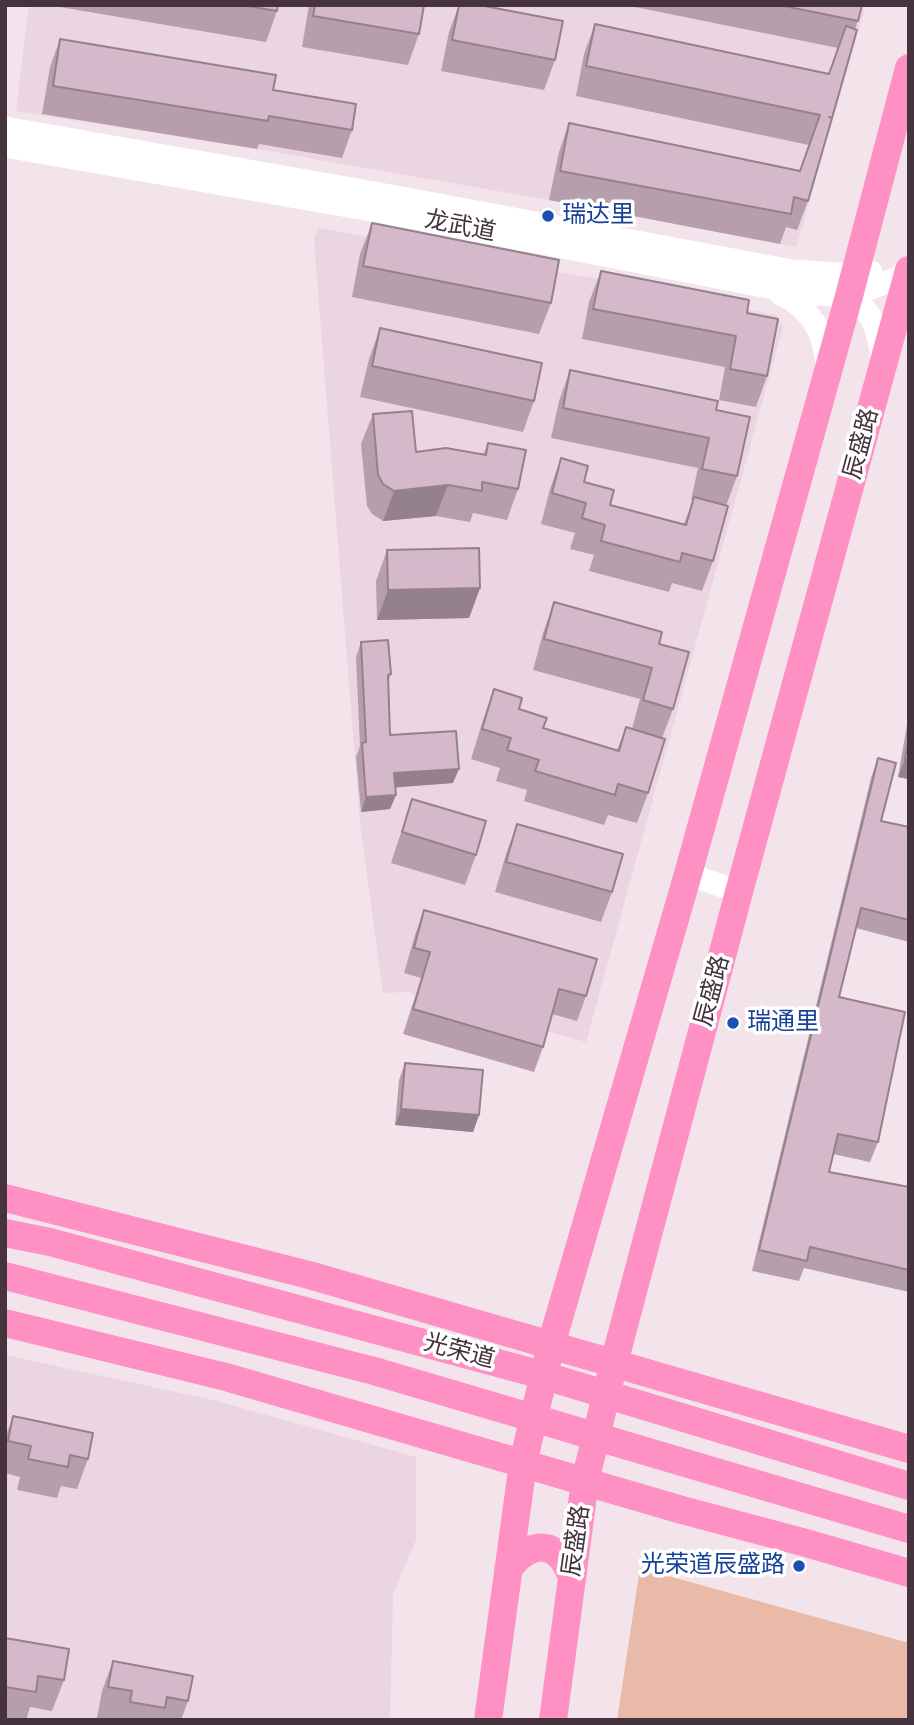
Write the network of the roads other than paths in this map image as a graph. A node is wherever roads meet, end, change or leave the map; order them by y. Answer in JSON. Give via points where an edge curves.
{"nodes":[{"id":1,"x":909,"y":68,"type":"edge"},
{"id":2,"x":5,"y":128,"type":"edge"},
{"id":3,"x":5,"y":146,"type":"edge"},
{"id":4,"x":909,"y":268,"type":"edge"},
{"id":5,"x":851,"y":285,"type":"junction"},
{"id":6,"x":769,"y":288,"type":"junction"},
{"id":7,"x":883,"y":366,"type":"junction"},
{"id":8,"x":828,"y":371,"type":"junction"},
{"id":9,"x":688,"y":874,"type":"junction"},
{"id":10,"x":739,"y":891,"type":"junction"},
{"id":11,"x":5,"y":1198,"type":"edge"},
{"id":12,"x":5,"y":1233,"type":"edge"},
{"id":13,"x":5,"y":1276,"type":"edge"},
{"id":14,"x":5,"y":1323,"type":"edge"},
{"id":15,"x":551,"y":1345,"type":"junction"},
{"id":16,"x":614,"y":1363,"type":"junction"},
{"id":17,"x":909,"y":1448,"type":"edge"},
{"id":18,"x":523,"y":1463,"type":"junction"},
{"id":19,"x":585,"y":1481,"type":"junction"},
{"id":20,"x":909,"y":1486,"type":"edge"},
{"id":21,"x":909,"y":1529,"type":"edge"},
{"id":22,"x":509,"y":1570,"type":"junction"},
{"id":23,"x":909,"y":1573,"type":"edge"},
{"id":24,"x":572,"y":1578,"type":"junction"},
{"id":25,"x":488,"y":1720,"type":"edge"},
{"id":26,"x":553,"y":1720,"type":"edge"}],
"edges":[{"from":1,"to":5,"type":"main road"},
{"from":2,"to":5,"type":"street"},
{"from":3,"to":6,"type":"street","name":"龙武道","via":[[388,213]]},
{"from":4,"to":5,"type":"street"},
{"from":4,"to":7,"type":"main road","name":"辰盛路"},
{"from":5,"to":6,"type":"street","name":"龙武道","via":[[799,293]]},
{"from":5,"to":7,"type":"street","via":[[876,326]]},
{"from":5,"to":8,"type":"main road"},
{"from":6,"to":8,"type":"street","via":[[810,314],[823,337]]},
{"from":7,"to":10,"type":"main road","name":"辰盛路"},
{"from":8,"to":9,"type":"main road"},
{"from":9,"to":10,"type":"street"},
{"from":9,"to":15,"type":"main road"},
{"from":10,"to":16,"type":"main road","name":"辰盛路"},
{"from":11,"to":15,"type":"main road","via":[[309,1275]]},
{"from":12,"to":20,"type":"main road","name":"光荣道","via":[[542,1375]]},
{"from":13,"to":21,"type":"main road","name":"光荣道","via":[[374,1371]]},
{"from":14,"to":18,"type":"main road","via":[[226,1377]]},
{"from":15,"to":16,"type":"main road"},
{"from":15,"to":18,"type":"main road"},
{"from":16,"to":17,"type":"main road"},
{"from":16,"to":19,"type":"main road","name":"辰盛路"},
{"from":18,"to":19,"type":"main road"},
{"from":18,"to":22,"type":"main road"},
{"from":19,"to":23,"type":"main road"},
{"from":19,"to":24,"type":"main road","name":"辰盛路"},
{"from":22,"to":24,"type":"main road","via":[[526,1550],[541,1548],[562,1558]]},
{"from":22,"to":25,"type":"main road"},
{"from":24,"to":26,"type":"main road","name":"辰盛路"}]}
